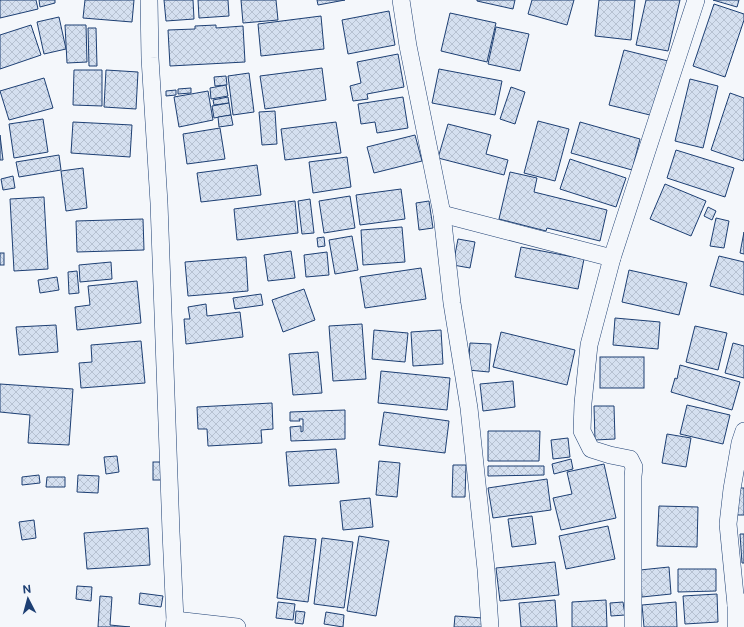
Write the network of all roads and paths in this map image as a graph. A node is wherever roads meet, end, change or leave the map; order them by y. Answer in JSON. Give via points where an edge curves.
{"nodes":[{"id":1,"x":149,"y":0,"type":"edge"},
{"id":2,"x":401,"y":0,"type":"edge"},
{"id":3,"x":696,"y":0,"type":"edge"},
{"id":4,"x":442,"y":214,"type":"junction"},
{"id":5,"x":612,"y":258,"type":"junction"},
{"id":6,"x":744,"y":431,"type":"edge"},
{"id":7,"x":740,"y":604,"type":"edge"},
{"id":8,"x":175,"y":623,"type":"edge"},
{"id":9,"x":237,"y":627,"type":"edge"},
{"id":10,"x":490,"y":627,"type":"edge"},
{"id":11,"x":633,"y":627,"type":"edge"},
{"id":12,"x":736,"y":627,"type":"edge"}],
"edges":[{"from":1,"to":8,"type":"street"},
{"from":2,"to":4,"type":"street"},
{"from":3,"to":5,"type":"street"},
{"from":4,"to":5,"type":"street"},
{"from":4,"to":10,"type":"street","via":[[452,303],[469,408]]},
{"from":5,"to":11,"type":"street","via":[[589,345],[582,431],[591,449],[630,459],[634,467]]},
{"from":6,"to":7,"type":"street","via":[[728,524]]},
{"from":7,"to":12,"type":"street"},
{"from":8,"to":9,"type":"street"}]}
